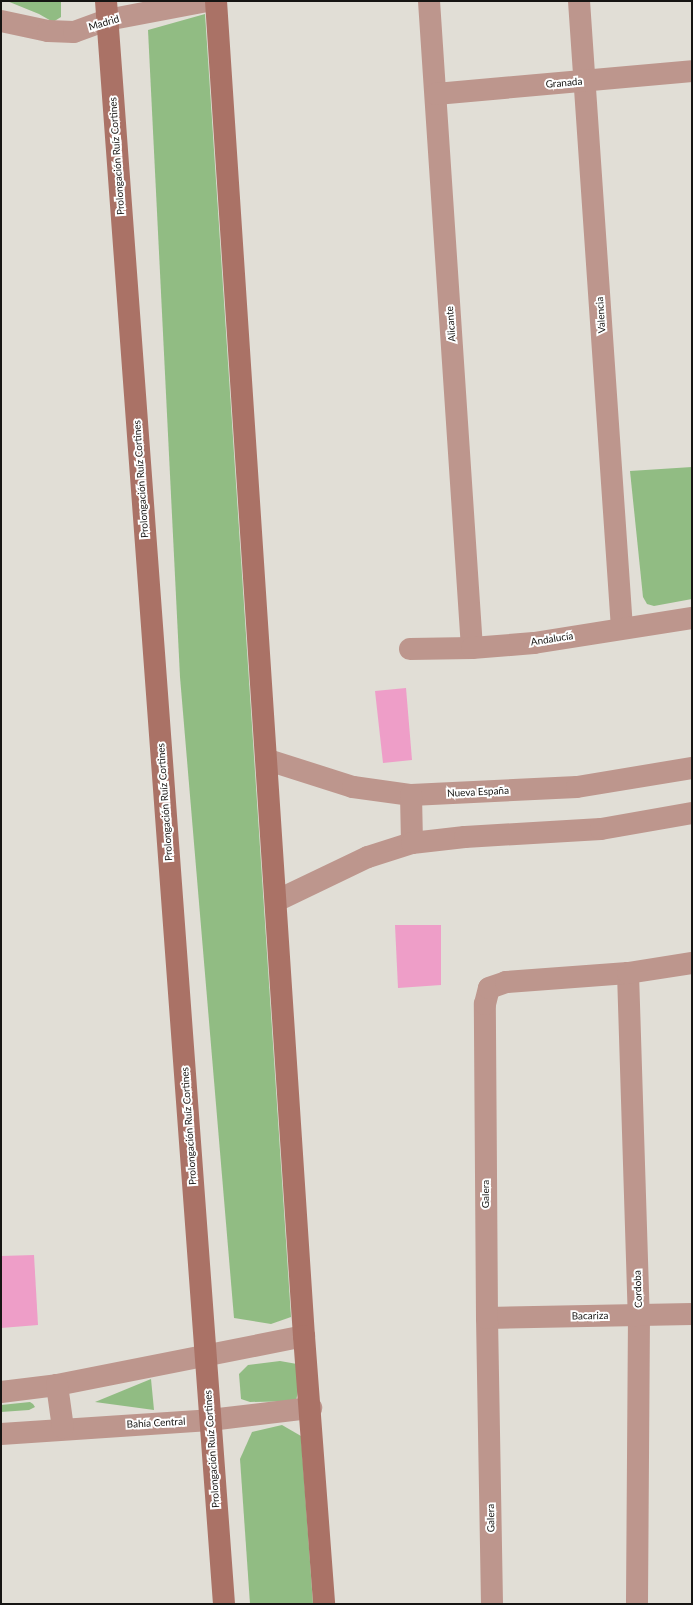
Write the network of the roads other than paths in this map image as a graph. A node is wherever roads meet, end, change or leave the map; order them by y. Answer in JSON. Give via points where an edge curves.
{"nodes":[{"id":1,"x":206,"y":1,"type":"edge"},
{"id":2,"x":216,"y":1,"type":"edge"},
{"id":3,"x":430,"y":1,"type":"edge"},
{"id":4,"x":578,"y":1,"type":"edge"},
{"id":5,"x":106,"y":11,"type":"edge"},
{"id":6,"x":1,"y":21,"type":"edge"},
{"id":7,"x":692,"y":71,"type":"edge"},
{"id":8,"x":585,"y":81,"type":"junction"},
{"id":9,"x":436,"y":94,"type":"junction"},
{"id":10,"x":692,"y":618,"type":"edge"},
{"id":11,"x":622,"y":628,"type":"junction"},
{"id":12,"x":472,"y":648,"type":"junction"},
{"id":13,"x":410,"y":649,"type":"dead end"},
{"id":14,"x":268,"y":760,"type":"junction"},
{"id":15,"x":692,"y":768,"type":"edge"},
{"id":16,"x":411,"y":795,"type":"junction"},
{"id":17,"x":692,"y":813,"type":"edge"},
{"id":18,"x":412,"y":843,"type":"junction"},
{"id":19,"x":276,"y":901,"type":"junction"},
{"id":20,"x":692,"y":963,"type":"edge"},
{"id":21,"x":628,"y":973,"type":"junction"},
{"id":22,"x":692,"y":1314,"type":"edge"},
{"id":23,"x":639,"y":1315,"type":"junction"},
{"id":24,"x":487,"y":1318,"type":"junction"},
{"id":25,"x":304,"y":1336,"type":"junction"},
{"id":26,"x":206,"y":1355,"type":"junction"},
{"id":27,"x":57,"y":1385,"type":"junction"},
{"id":28,"x":1,"y":1392,"type":"edge"},
{"id":29,"x":311,"y":1408,"type":"junction"},
{"id":30,"x":210,"y":1420,"type":"junction"},
{"id":31,"x":63,"y":1428,"type":"junction"},
{"id":32,"x":1,"y":1434,"type":"edge"},
{"id":33,"x":224,"y":1604,"type":"edge"},
{"id":34,"x":324,"y":1604,"type":"edge"},
{"id":35,"x":492,"y":1604,"type":"edge"},
{"id":36,"x":637,"y":1604,"type":"edge"}],
"edges":[{"from":1,"to":5,"type":"street","name":"Madrid"},
{"from":2,"to":14,"type":"main road"},
{"from":3,"to":9,"type":"street","name":"Alicante"},
{"from":4,"to":8,"type":"street","name":"Valencia"},
{"from":5,"to":6,"type":"street","name":"Madrid","via":[[74,32],[48,31]]},
{"from":5,"to":26,"type":"main road","name":"Prolongación Ruíz Cortines"},
{"from":7,"to":8,"type":"street","name":"Granada"},
{"from":8,"to":9,"type":"street","name":"Granada"},
{"from":8,"to":11,"type":"street","name":"Valencia"},
{"from":9,"to":12,"type":"street","name":"Alicante"},
{"from":10,"to":11,"type":"street","name":"Andalucía"},
{"from":11,"to":12,"type":"street","name":"Andalucía","via":[[534,643]]},
{"from":12,"to":13,"type":"street","name":"Andalucía"},
{"from":14,"to":16,"type":"street","name":"Nueva España","via":[[353,786]]},
{"from":14,"to":19,"type":"main road"},
{"from":15,"to":16,"type":"street","name":"Nueva España","via":[[577,787]]},
{"from":16,"to":18,"type":"street"},
{"from":17,"to":18,"type":"street","via":[[601,829],[465,837]]},
{"from":18,"to":19,"type":"street","via":[[361,860]]},
{"from":19,"to":25,"type":"main road"},
{"from":20,"to":21,"type":"street","name":"Galera"},
{"from":21,"to":23,"type":"street","name":"Cordoba"},
{"from":21,"to":24,"type":"street","name":"Galera","via":[[506,982],[490,988],[485,1004]]},
{"from":22,"to":23,"type":"street","name":"Bacariza"},
{"from":23,"to":24,"type":"street","name":"Bacariza"},
{"from":23,"to":36,"type":"street","name":"Cordoba"},
{"from":24,"to":35,"type":"street","name":"Galera"},
{"from":25,"to":26,"type":"street"},
{"from":25,"to":29,"type":"main road"},
{"from":26,"to":27,"type":"street"},
{"from":26,"to":30,"type":"main road","name":"Prolongación Ruíz Cortines"},
{"from":27,"to":28,"type":"street"},
{"from":27,"to":31,"type":"street"},
{"from":29,"to":30,"type":"street","name":"Bahía Central"},
{"from":29,"to":34,"type":"main road"},
{"from":30,"to":31,"type":"street","name":"Bahía Central"},
{"from":30,"to":33,"type":"main road","name":"Prolongación Ruíz Cortines"},
{"from":31,"to":32,"type":"street","name":"Bahía Central"}]}
